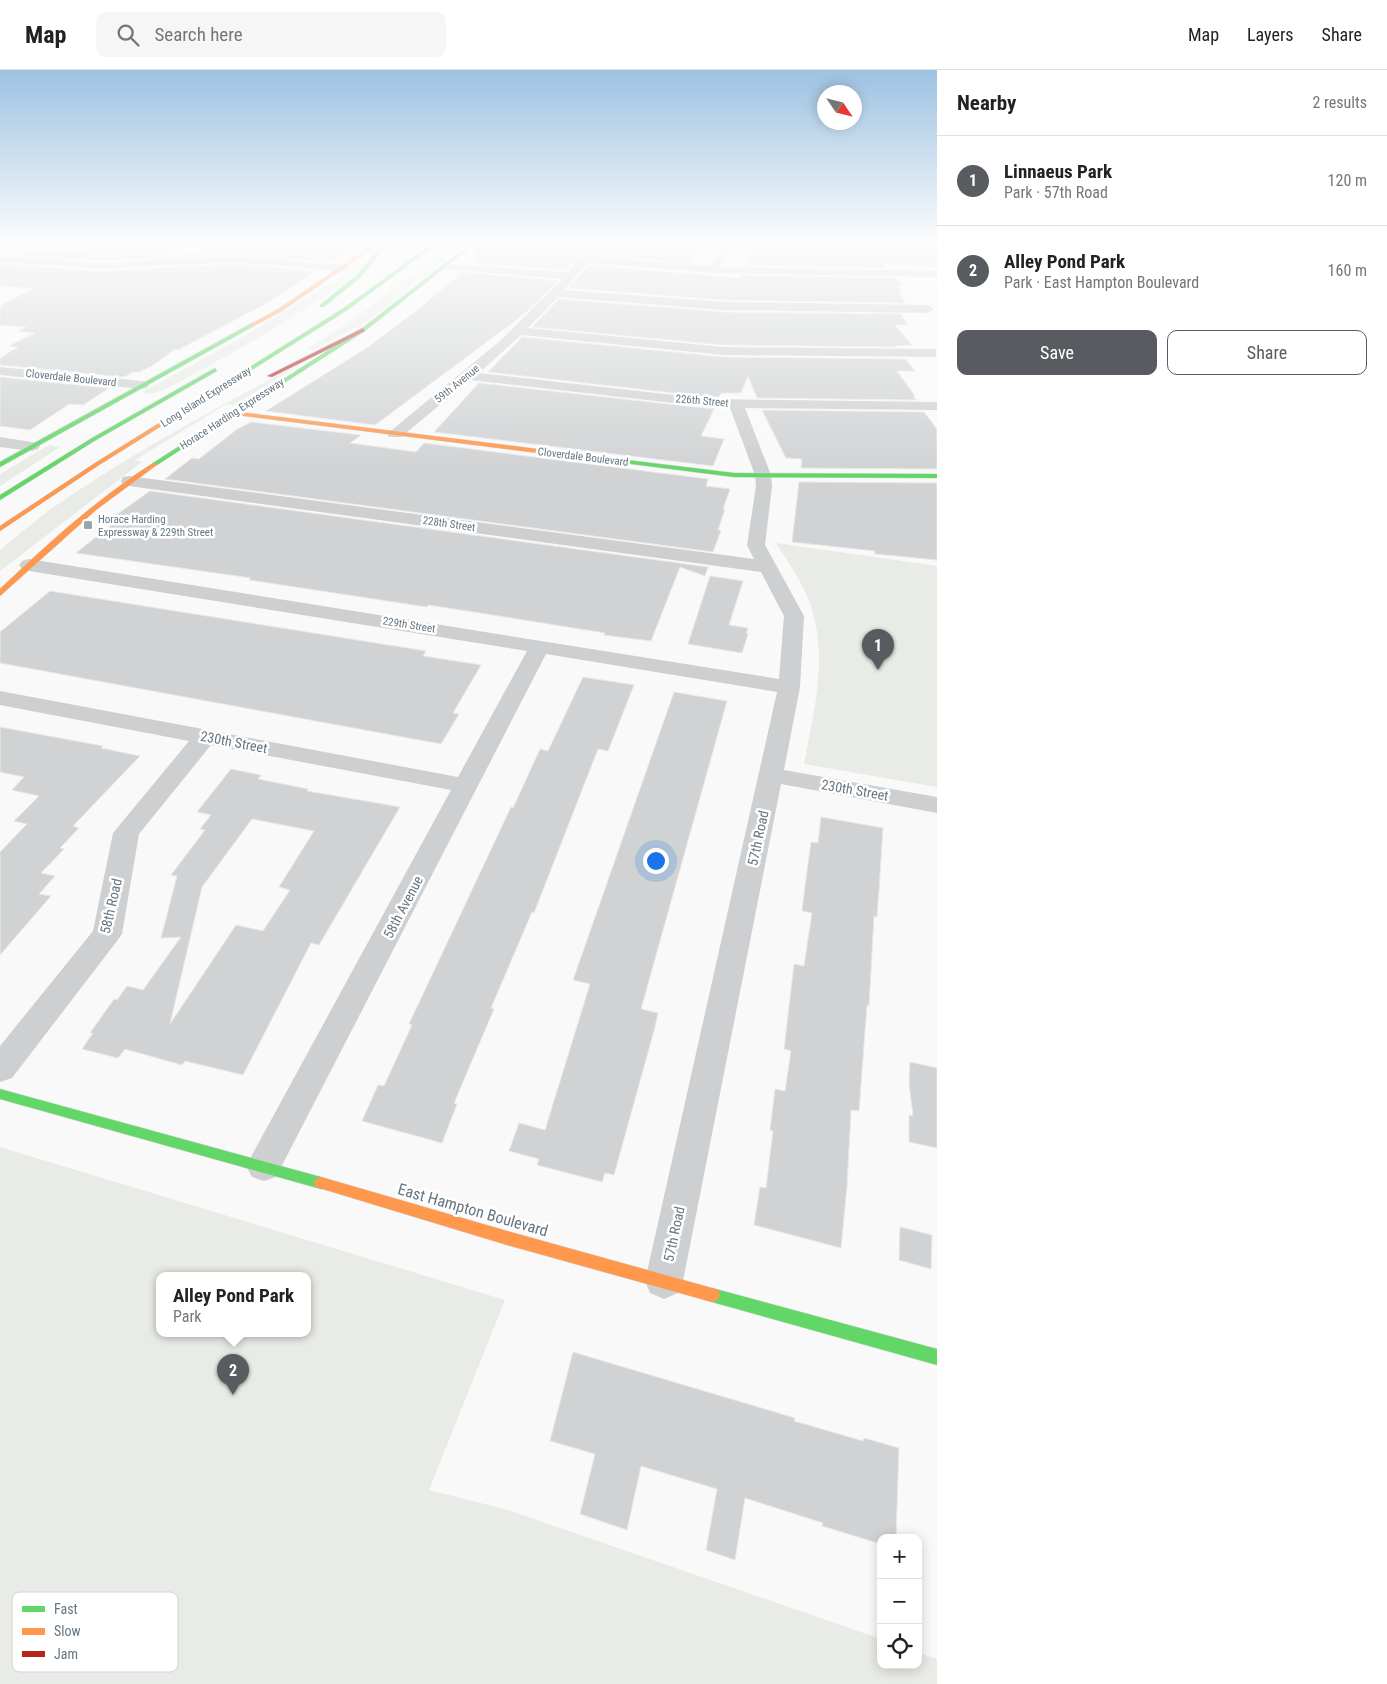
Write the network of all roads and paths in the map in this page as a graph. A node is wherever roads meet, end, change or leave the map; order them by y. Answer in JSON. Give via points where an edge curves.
{"nodes":[{"id":1,"x":263,"y":319,"type":"edge"},
{"id":2,"x":330,"y":319,"type":"edge"},
{"id":3,"x":377,"y":319,"type":"edge"},
{"id":4,"x":531,"y":319,"type":"edge"},
{"id":5,"x":363,"y":330,"type":"junction"},
{"id":6,"x":519,"y":331,"type":"junction"},
{"id":7,"x":936,"y":351,"type":"edge"},
{"id":8,"x":222,"y":366,"type":"dead end"},
{"id":9,"x":0,"y":371,"type":"edge"},
{"id":10,"x":468,"y":376,"type":"junction"},
{"id":11,"x":260,"y":380,"type":"dead end"},
{"id":12,"x":142,"y":386,"type":"junction"},
{"id":13,"x":226,"y":397,"type":"dead end"},
{"id":14,"x":736,"y":404,"type":"junction"},
{"id":15,"x":937,"y":406,"type":"edge"},
{"id":16,"x":231,"y":414,"type":"junction"},
{"id":17,"x":395,"y":434,"type":"junction"},
{"id":18,"x":0,"y":442,"type":"edge"},
{"id":19,"x":32,"y":446,"type":"junction"},
{"id":20,"x":98,"y":464,"type":"junction"},
{"id":21,"x":0,"y":465,"type":"edge"},
{"id":22,"x":763,"y":475,"type":"junction"},
{"id":23,"x":937,"y":476,"type":"edge"},
{"id":24,"x":129,"y":481,"type":"junction"},
{"id":25,"x":0,"y":498,"type":"edge"},
{"id":26,"x":0,"y":529,"type":"edge"},
{"id":27,"x":29,"y":565,"type":"junction"},
{"id":28,"x":769,"y":567,"type":"junction"},
{"id":29,"x":0,"y":594,"type":"edge"},
{"id":30,"x":540,"y":646,"type":"junction"},
{"id":31,"x":789,"y":687,"type":"junction"},
{"id":32,"x":0,"y":698,"type":"edge"},
{"id":33,"x":206,"y":736,"type":"junction"},
{"id":34,"x":772,"y":775,"type":"junction"},
{"id":35,"x":467,"y":786,"type":"junction"},
{"id":36,"x":937,"y":805,"type":"edge"},
{"id":37,"x":0,"y":1069,"type":"edge"},
{"id":38,"x":0,"y":1094,"type":"edge"},
{"id":39,"x":264,"y":1166,"type":"junction"},
{"id":40,"x":664,"y":1280,"type":"junction"},
{"id":41,"x":937,"y":1356,"type":"edge"}],
"edges":[{"from":1,"to":12,"type":"main road"},
{"from":2,"to":20,"type":"main road","name":"Long Island Expressway"},
{"from":3,"to":5,"type":"main road","name":"Horace Harding Expressway"},
{"from":4,"to":6,"type":"street","name":"59th Avenue"},
{"from":5,"to":11,"type":"main road"},
{"from":5,"to":16,"type":"main road","name":"Horace Harding Expressway"},
{"from":6,"to":7,"type":"street","via":[[724,351]]},
{"from":6,"to":10,"type":"street","name":"59th Avenue"},
{"from":8,"to":25,"type":"main road","name":"Long Island Expressway"},
{"from":9,"to":12,"type":"street","name":"Cloverdale Boulevard"},
{"from":10,"to":14,"type":"street","name":"226th Street"},
{"from":10,"to":17,"type":"street","name":"59th Avenue"},
{"from":12,"to":19,"type":"main road"},
{"from":13,"to":20,"type":"main road"},
{"from":14,"to":15,"type":"street","name":"226th Street"},
{"from":14,"to":22,"type":"street","name":"57th Road"},
{"from":16,"to":17,"type":"main road","name":"Cloverdale Boulevard"},
{"from":16,"to":24,"type":"main road","name":"Horace Harding Expressway"},
{"from":17,"to":22,"type":"main road","name":"Cloverdale Boulevard"},
{"from":18,"to":19,"type":"street"},
{"from":19,"to":21,"type":"main road"},
{"from":20,"to":26,"type":"main road","name":"Long Island Expressway"},
{"from":22,"to":23,"type":"main road","name":"Cloverdale Boulevard"},
{"from":22,"to":28,"type":"street","name":"57th Road","via":[[756,544]]},
{"from":24,"to":27,"type":"main road","name":"Horace Harding Expressway"},
{"from":24,"to":28,"type":"street","name":"228th Street"},
{"from":27,"to":29,"type":"main road","name":"Horace Harding Expressway"},
{"from":27,"to":30,"type":"street","name":"229th Street"},
{"from":28,"to":31,"type":"street","name":"57th Road","via":[[794,616]]},
{"from":30,"to":31,"type":"street","name":"229th Street"},
{"from":30,"to":35,"type":"street","name":"58th Avenue"},
{"from":31,"to":34,"type":"street","name":"57th Road"},
{"from":32,"to":33,"type":"street","name":"230th Street"},
{"from":33,"to":35,"type":"street","name":"230th Street"},
{"from":33,"to":37,"type":"street","name":"58th Road","via":[[126,833],[107,934]]},
{"from":34,"to":36,"type":"street","name":"230th Street"},
{"from":34,"to":40,"type":"street","name":"57th Road"},
{"from":35,"to":39,"type":"street","name":"58th Avenue"},
{"from":38,"to":39,"type":"main road","name":"East Hampton Boulevard"},
{"from":39,"to":40,"type":"main road","name":"East Hampton Boulevard","via":[[507,1238]]},
{"from":40,"to":41,"type":"main road","name":"East Hampton Boulevard"}]}
